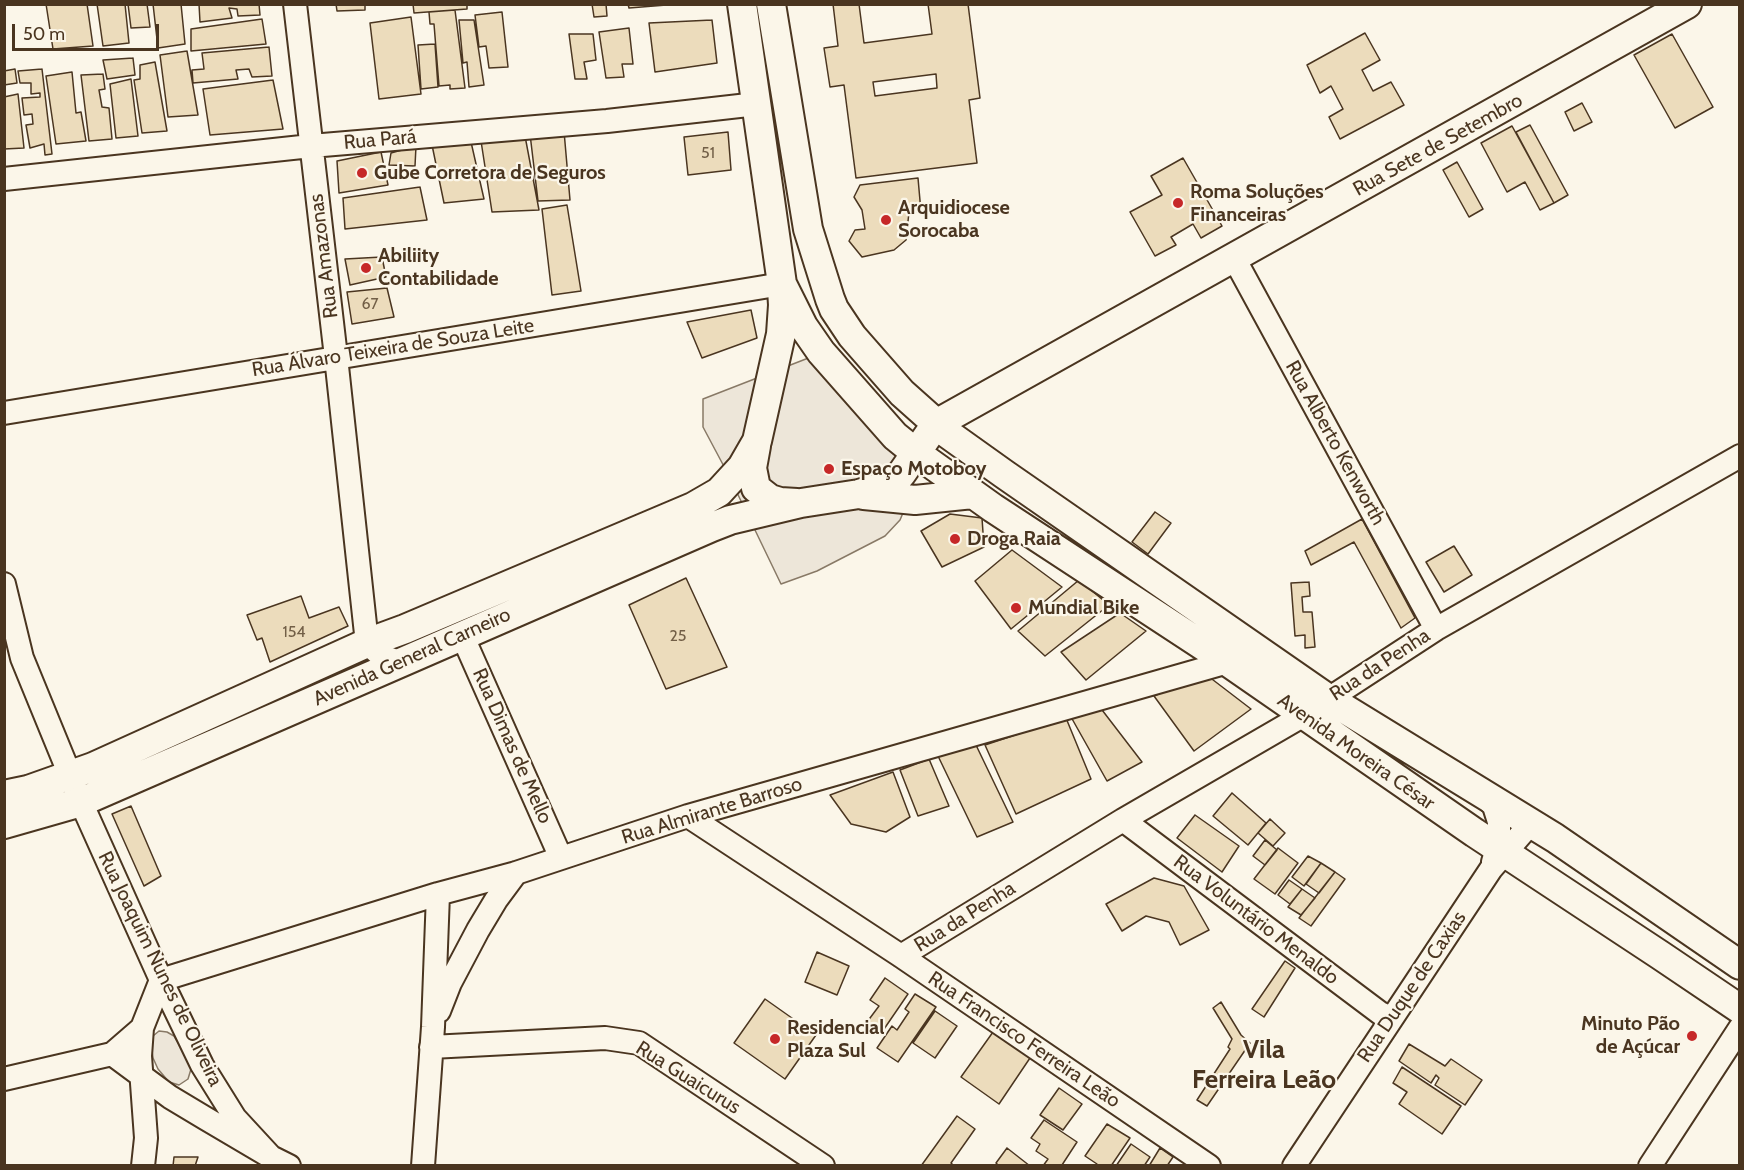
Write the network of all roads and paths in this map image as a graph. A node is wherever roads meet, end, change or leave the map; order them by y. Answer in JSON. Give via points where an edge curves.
{"nodes":[{"id":1,"x":295,"y":4,"type":"edge"},
{"id":2,"x":741,"y":4,"type":"edge"},
{"id":3,"x":771,"y":4,"type":"edge"},
{"id":4,"x":1687,"y":4,"type":"edge"},
{"id":5,"x":757,"y":104,"type":"junction"},
{"id":6,"x":311,"y":147,"type":"junction"},
{"id":7,"x":4,"y":179,"type":"edge"},
{"id":8,"x":1234,"y":258,"type":"junction"},
{"id":9,"x":782,"y":284,"type":"junction"},
{"id":10,"x":821,"y":352,"type":"junction"},
{"id":11,"x":336,"y":357,"type":"junction"},
{"id":12,"x":773,"y":375,"type":"junction"},
{"id":13,"x":902,"y":393,"type":"junction"},
{"id":14,"x":4,"y":413,"type":"edge"},
{"id":15,"x":936,"y":424,"type":"junction"},
{"id":16,"x":757,"y":441,"type":"junction"},
{"id":17,"x":916,"y":453,"type":"junction"},
{"id":18,"x":1740,"y":456,"type":"edge"},
{"id":19,"x":859,"y":494,"type":"junction"},
{"id":20,"x":973,"y":494,"type":"junction"},
{"id":21,"x":801,"y":503,"type":"junction"},
{"id":22,"x":4,"y":584,"type":"edge"},
{"id":23,"x":1436,"y":629,"type":"junction"},
{"id":24,"x":462,"y":635,"type":"junction"},
{"id":25,"x":367,"y":643,"type":"junction"},
{"id":26,"x":405,"y":660,"type":"junction"},
{"id":27,"x":1228,"y":662,"type":"junction"},
{"id":28,"x":1327,"y":698,"type":"junction"},
{"id":29,"x":1304,"y":715,"type":"junction"},
{"id":30,"x":71,"y":776,"type":"junction"},
{"id":31,"x":4,"y":795,"type":"edge"},
{"id":32,"x":1484,"y":795,"type":"junction"},
{"id":33,"x":81,"y":802,"type":"junction"},
{"id":34,"x":688,"y":816,"type":"junction"},
{"id":35,"x":1123,"y":820,"type":"junction"},
{"id":36,"x":1531,"y":823,"type":"junction"},
{"id":37,"x":4,"y":824,"type":"edge"},
{"id":38,"x":1498,"y":856,"type":"junction"},
{"id":39,"x":561,"y":858,"type":"junction"},
{"id":40,"x":516,"y":873,"type":"junction"},
{"id":41,"x":465,"y":887,"type":"junction"},
{"id":42,"x":438,"y":894,"type":"junction"},
{"id":43,"x":473,"y":939,"type":"junction"},
{"id":44,"x":901,"y":956,"type":"junction"},
{"id":45,"x":1740,"y":965,"type":"edge"},
{"id":46,"x":200,"y":967,"type":"junction"},
{"id":47,"x":161,"y":980,"type":"junction"},
{"id":48,"x":173,"y":1004,"type":"junction"},
{"id":49,"x":1739,"y":1010,"type":"edge"},
{"id":50,"x":1391,"y":1018,"type":"junction"},
{"id":51,"x":142,"y":1028,"type":"junction"},
{"id":52,"x":189,"y":1037,"type":"junction"},
{"id":53,"x":432,"y":1037,"type":"junction"},
{"id":54,"x":112,"y":1054,"type":"junction"},
{"id":55,"x":202,"y":1065,"type":"junction"},
{"id":56,"x":141,"y":1074,"type":"junction"},
{"id":57,"x":4,"y":1079,"type":"edge"},
{"id":58,"x":170,"y":1097,"type":"junction"},
{"id":59,"x":146,"y":1138,"type":"junction"},
{"id":60,"x":280,"y":1161,"type":"edge"},
{"id":61,"x":143,"y":1166,"type":"edge"},
{"id":62,"x":423,"y":1166,"type":"edge"},
{"id":63,"x":823,"y":1166,"type":"edge"},
{"id":64,"x":1209,"y":1166,"type":"edge"},
{"id":65,"x":1294,"y":1166,"type":"edge"},
{"id":66,"x":1650,"y":1166,"type":"edge"}],
"edges":[{"from":1,"to":6,"type":"street","name":"Rua Amazonas"},
{"from":2,"to":5,"type":"main road"},
{"from":3,"to":13,"type":"main road","via":[[808,229],[830,299],[852,336]]},
{"from":4,"to":8,"type":"main road","name":"Rua Sete de Setembro"},
{"from":5,"to":6,"type":"street","name":"Rua Pará"},
{"from":5,"to":9,"type":"main road"},
{"from":6,"to":7,"type":"street","name":"Rua Pará"},
{"from":6,"to":11,"type":"street","name":"Rua Amazonas"},
{"from":8,"to":15,"type":"main road","name":"Rua Sete de Setembro"},
{"from":8,"to":23,"type":"street","name":"Rua Alberto Kenworth"},
{"from":9,"to":10,"type":"main road","name":"Avenida Moreira César"},
{"from":9,"to":11,"type":"street","name":"Rua Álvaro Teixeira de Souza Leite"},
{"from":9,"to":12,"type":"main road","via":[[781,334]]},
{"from":10,"to":12,"type":"main road","via":[[794,359]]},
{"from":10,"to":13,"type":"main road","via":[[846,353]]},
{"from":10,"to":17,"type":"main road","name":"Avenida Moreira César","via":[[895,436]]},
{"from":11,"to":14,"type":"street","name":"Rua Álvaro Teixeira de Souza Leite"},
{"from":11,"to":25,"type":"street","name":"Rua Amazonas"},
{"from":12,"to":16,"type":"main road"},
{"from":13,"to":15,"type":"main road","name":"Avenida Moreira César"},
{"from":15,"to":17,"type":"main road"},
{"from":15,"to":28,"type":"main road","name":"Avenida Moreira César"},
{"from":16,"to":21,"type":"main road","via":[[752,468],[756,488],[770,499]]},
{"from":16,"to":25,"type":"main road","name":"Avenida General Carneiro","via":[[726,486],[693,507]]},
{"from":17,"to":19,"type":"main road","via":[[897,479]]},
{"from":17,"to":20,"type":"main road","name":"Avenida Moreira César"},
{"from":18,"to":23,"type":"street","name":"Rua da Penha"},
{"from":19,"to":20,"type":"main road","via":[[915,500]]},
{"from":19,"to":21,"type":"main road"},
{"from":20,"to":27,"type":"main road","name":"Avenida Moreira César"},
{"from":21,"to":24,"type":"main road","name":"Avenida General Carneiro","via":[[694,534]]},
{"from":22,"to":30,"type":"street","via":[[22,658]]},
{"from":23,"to":28,"type":"street","name":"Rua da Penha"},
{"from":24,"to":26,"type":"main road","name":"Avenida General Carneiro"},
{"from":24,"to":39,"type":"street","name":"Rua Dimas de Mello"},
{"from":25,"to":26,"type":"street","via":[[380,655]]},
{"from":25,"to":30,"type":"main road","name":"Avenida General Carneiro"},
{"from":26,"to":33,"type":"main road","name":"Avenida General Carneiro"},
{"from":27,"to":29,"type":"main road","name":"Avenida Moreira César"},
{"from":27,"to":34,"type":"street","name":"Rua Almirante Barroso"},
{"from":28,"to":29,"type":"street","name":"Rua da Penha"},
{"from":28,"to":32,"type":"main road","name":"Avenida Moreira César"},
{"from":29,"to":35,"type":"street","name":"Rua da Penha"},
{"from":29,"to":38,"type":"main road","name":"Avenida Moreira César","via":[[1465,827]]},
{"from":30,"to":31,"type":"main road","name":"Avenida General Carneiro"},
{"from":30,"to":33,"type":"street"},
{"from":32,"to":36,"type":"main road","name":"Avenida Moreira César"},
{"from":32,"to":38,"type":"street","via":[[1500,822]]},
{"from":33,"to":37,"type":"main road","name":"Avenida General Carneiro"},
{"from":33,"to":47,"type":"street","name":"Rua Joaquim Nunes de Oliveira"},
{"from":34,"to":39,"type":"street","name":"Rua Almirante Barroso"},
{"from":34,"to":44,"type":"street","name":"Rua Francisco Ferreira Leão"},
{"from":35,"to":44,"type":"street","name":"Rua da Penha"},
{"from":35,"to":50,"type":"street","name":"Rua Voluntário Menaldo"},
{"from":36,"to":38,"type":"street","name":"Rua Duque de Caxias"},
{"from":36,"to":45,"type":"main road","name":"Avenida Moreira César"},
{"from":38,"to":49,"type":"main road","name":"Avenida Moreira César","via":[[1660,955],[1724,982]]},
{"from":38,"to":50,"type":"street","name":"Rua Duque de Caxias"},
{"from":39,"to":40,"type":"street","name":"Rua Almirante Barroso"},
{"from":40,"to":41,"type":"street","name":"Rua Almirante Barroso"},
{"from":40,"to":43,"type":"street"},
{"from":41,"to":42,"type":"street","name":"Rua Almirante Barroso"},
{"from":41,"to":43,"type":"street","via":[[473,903]]},
{"from":42,"to":46,"type":"street","name":"Rua Almirante Barroso"},
{"from":42,"to":53,"type":"street"},
{"from":43,"to":53,"type":"street","via":[[450,983]]},
{"from":44,"to":64,"type":"street","name":"Rua Francisco Ferreira Leão"},
{"from":46,"to":47,"type":"street","name":"Rua Almirante Barroso"},
{"from":46,"to":48,"type":"street","name":"Rua Almirante Barroso","via":[[179,982]]},
{"from":47,"to":48,"type":"street","name":"Rua Joaquim Nunes de Oliveira"},
{"from":47,"to":51,"type":"street"},
{"from":48,"to":52,"type":"street","name":"Rua Joaquim Nunes de Oliveira"},
{"from":49,"to":66,"type":"street"},
{"from":50,"to":65,"type":"street","name":"Rua Duque de Caxias"},
{"from":51,"to":52,"type":"street","via":[[165,1024]]},
{"from":51,"to":54,"type":"street"},
{"from":51,"to":56,"type":"street"},
{"from":52,"to":55,"type":"street","name":"Rua Joaquim Nunes de Oliveira"},
{"from":53,"to":62,"type":"street"},
{"from":53,"to":63,"type":"street","name":"Rua Guaicurus","via":[[605,1038],[639,1043]]},
{"from":54,"to":56,"type":"street"},
{"from":54,"to":57,"type":"street"},
{"from":55,"to":58,"type":"street","via":[[193,1090]]},
{"from":55,"to":60,"type":"street","name":"Rua Joaquim Nunes de Oliveira","via":[[235,1118]]},
{"from":56,"to":58,"type":"street"},
{"from":56,"to":59,"type":"street"},
{"from":58,"to":59,"type":"street","via":[[154,1114]]},
{"from":58,"to":60,"type":"street"},
{"from":59,"to":61,"type":"street"}]}
